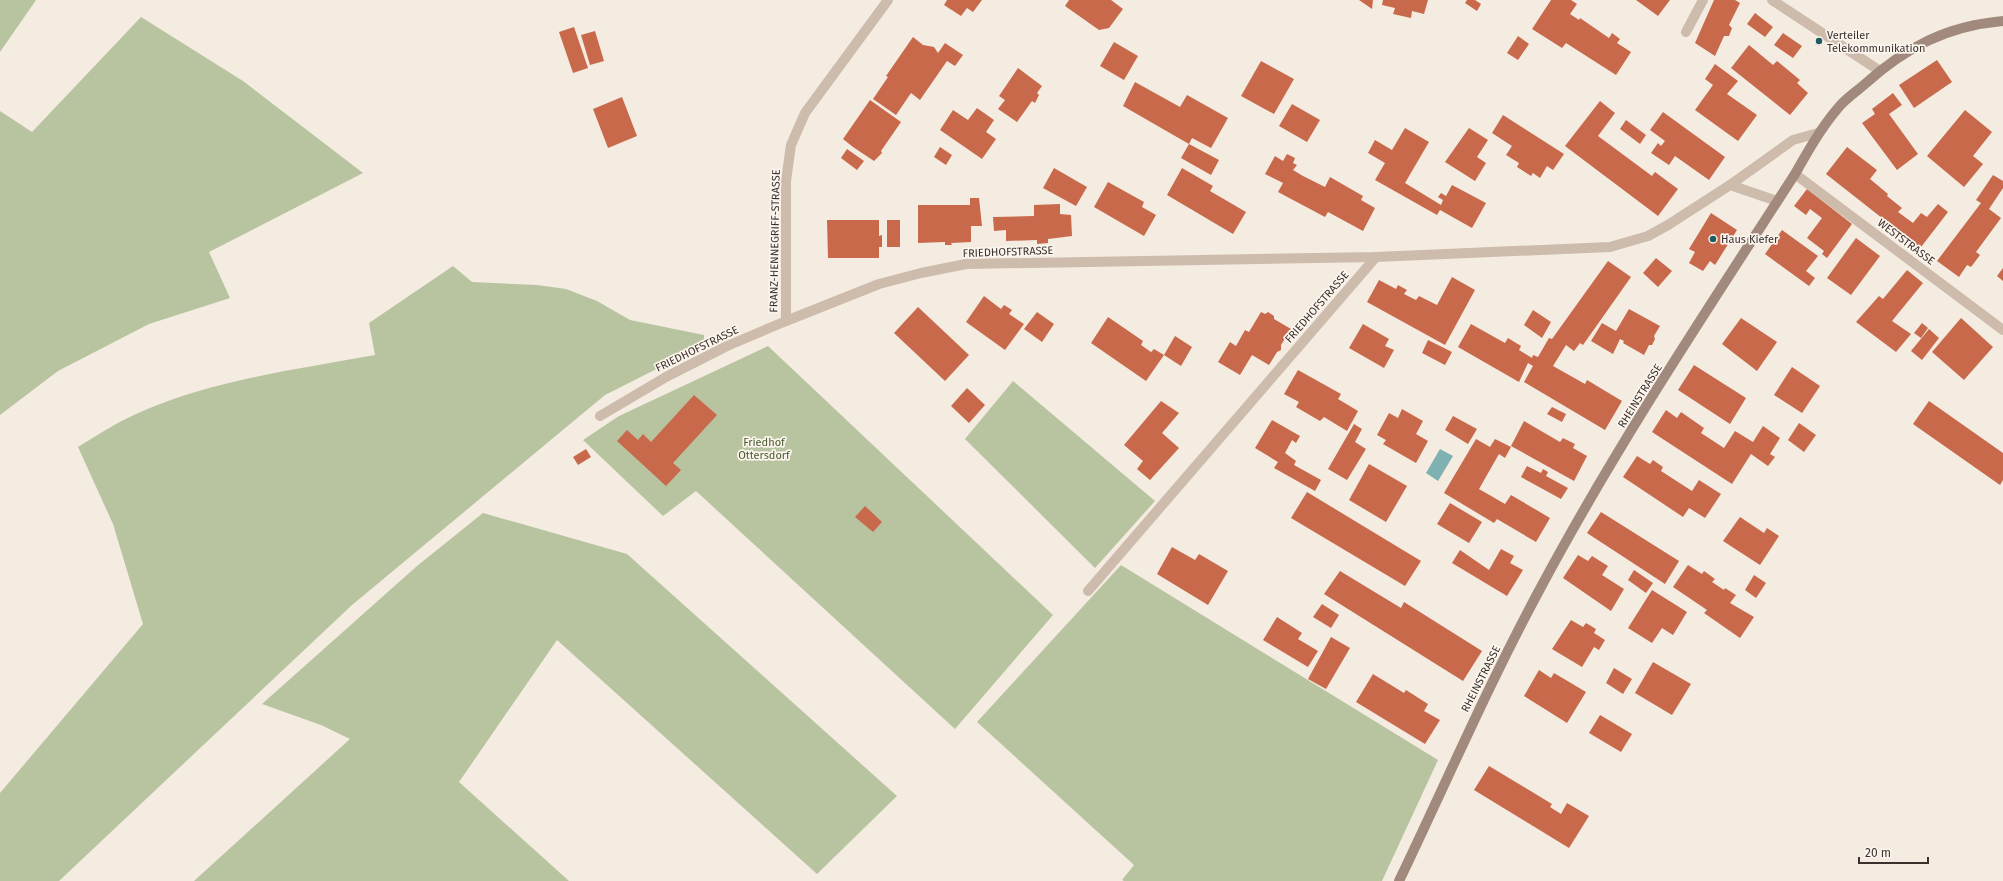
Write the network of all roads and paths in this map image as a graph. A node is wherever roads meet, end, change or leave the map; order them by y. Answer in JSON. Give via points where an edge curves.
{"nodes":[{"id":1,"x":888,"y":0,"type":"edge"},
{"id":2,"x":1703,"y":0,"type":"edge"},
{"id":3,"x":1772,"y":0,"type":"edge"},
{"id":4,"x":2003,"y":21,"type":"edge"},
{"id":5,"x":1686,"y":32,"type":"dead end"},
{"id":6,"x":1880,"y":71,"type":"junction"},
{"id":7,"x":1818,"y":133,"type":"junction"},
{"id":8,"x":1794,"y":174,"type":"junction"},
{"id":9,"x":1730,"y":185,"type":"junction"},
{"id":10,"x":1777,"y":201,"type":"junction"},
{"id":11,"x":1376,"y":257,"type":"junction"},
{"id":12,"x":786,"y":321,"type":"junction"},
{"id":13,"x":2003,"y":330,"type":"edge"},
{"id":14,"x":600,"y":416,"type":"dead end"},
{"id":15,"x":1088,"y":591,"type":"dead end"},
{"id":16,"x":1399,"y":881,"type":"edge"}],
"edges":[{"from":1,"to":12,"type":"street","name":"FRANZ-HENNEGRIFF-STRASSE","via":[[805,113],[791,145],[786,181]]},
{"from":2,"to":5,"type":"street"},
{"from":3,"to":6,"type":"street"},
{"from":4,"to":6,"type":"main road","name":"RHEINSTRASSE","via":[[1975,25],[1943,34],[1900,56]]},
{"from":6,"to":7,"type":"main road","name":"RHEINSTRASSE","via":[[1839,106]]},
{"from":7,"to":8,"type":"main road","name":"RHEINSTRASSE"},
{"from":7,"to":9,"type":"street","name":"FRIEDHOFSTRASSE","via":[[1793,140]]},
{"from":8,"to":10,"type":"main road","name":"RHEINSTRASSE"},
{"from":8,"to":13,"type":"street","name":"WESTSTRASSE"},
{"from":9,"to":10,"type":"street"},
{"from":9,"to":11,"type":"street","name":"FRIEDHOFSTRASSE","via":[[1648,236],[1610,247]]},
{"from":10,"to":16,"type":"main road","name":"RHEINSTRASSE","via":[[1600,482],[1558,556],[1471,724],[1437,803]]},
{"from":11,"to":12,"type":"street","name":"FRIEDHOFSTRASSE","via":[[966,264],[879,284]]},
{"from":11,"to":15,"type":"street","name":"FRIEDHOFSTRASSE"},
{"from":12,"to":14,"type":"street","name":"FRIEDHOFSTRASSE","via":[[727,346],[666,377]]}]}
